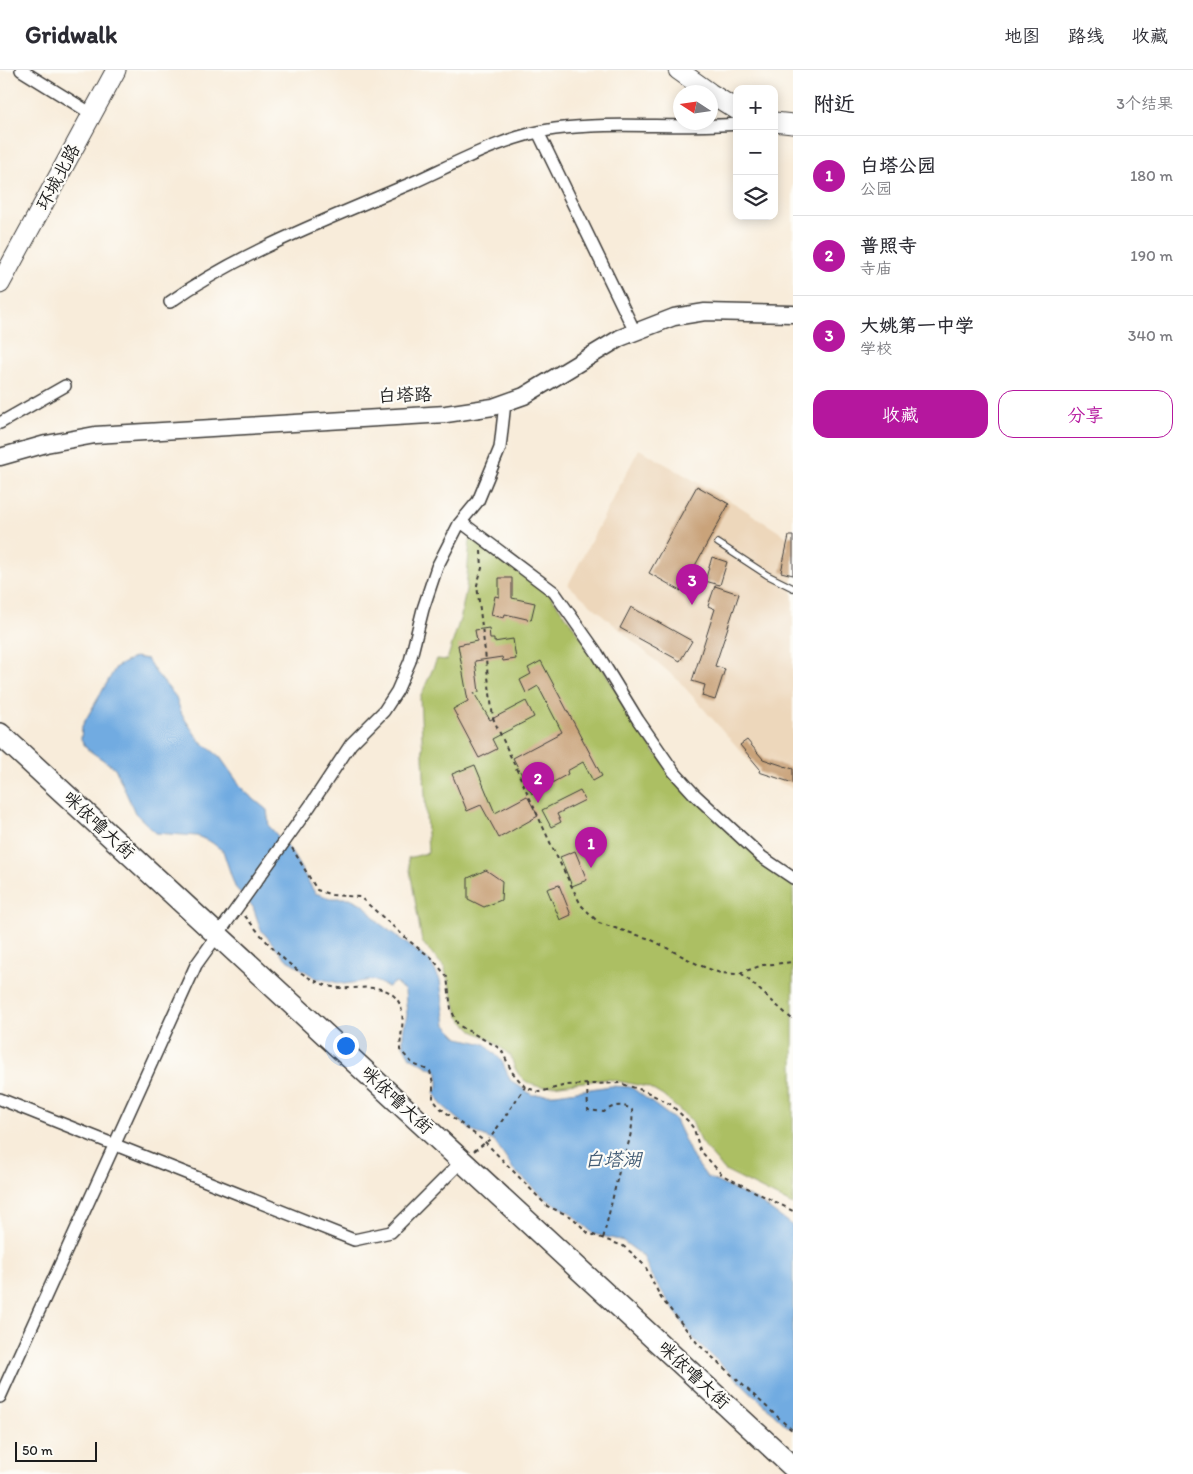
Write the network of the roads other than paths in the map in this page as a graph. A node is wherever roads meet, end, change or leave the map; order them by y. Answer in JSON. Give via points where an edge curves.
{"nodes":[{"id":1,"x":21,"y":70,"type":"edge"},
{"id":2,"x":116,"y":70,"type":"edge"},
{"id":3,"x":678,"y":70,"type":"edge"},
{"id":4,"x":699,"y":85,"type":"edge"},
{"id":5,"x":718,"y":98,"type":"edge"},
{"id":6,"x":733,"y":107,"type":"edge"},
{"id":7,"x":92,"y":114,"type":"junction"},
{"id":8,"x":778,"y":122,"type":"edge"},
{"id":9,"x":733,"y":124,"type":"edge"},
{"id":10,"x":793,"y":124,"type":"edge"},
{"id":11,"x":538,"y":132,"type":"junction"},
{"id":12,"x":0,"y":284,"type":"edge"},
{"id":13,"x":170,"y":302,"type":"dead end"},
{"id":14,"x":793,"y":314,"type":"edge"},
{"id":15,"x":635,"y":332,"type":"junction"},
{"id":16,"x":65,"y":386,"type":"dead end"},
{"id":17,"x":505,"y":403,"type":"junction"},
{"id":18,"x":0,"y":423,"type":"edge"},
{"id":19,"x":0,"y":457,"type":"edge"},
{"id":20,"x":461,"y":522,"type":"junction"},
{"id":21,"x":718,"y":543,"type":"dead end"},
{"id":22,"x":793,"y":588,"type":"edge"},
{"id":23,"x":0,"y":734,"type":"edge"},
{"id":24,"x":793,"y":878,"type":"edge"},
{"id":25,"x":217,"y":934,"type":"junction"},
{"id":26,"x":0,"y":1099,"type":"edge"},
{"id":27,"x":115,"y":1144,"type":"junction"},
{"id":28,"x":462,"y":1161,"type":"junction"},
{"id":29,"x":0,"y":1397,"type":"edge"},
{"id":30,"x":793,"y":1467,"type":"edge"}],
"edges":[{"from":1,"to":7,"type":"street"},
{"from":2,"to":7,"type":"main road","name":"环城北路"},
{"from":3,"to":4,"type":"main road"},
{"from":5,"to":6,"type":"main road"},
{"from":7,"to":12,"type":"main road","name":"环城北路"},
{"from":8,"to":10,"type":"main road"},
{"from":9,"to":11,"type":"street","via":[[593,126]]},
{"from":11,"to":13,"type":"street","via":[[465,159],[293,235],[220,271]]},
{"from":11,"to":15,"type":"street"},
{"from":14,"to":15,"type":"street","name":"白塔路","via":[[705,312],[674,317]]},
{"from":15,"to":17,"type":"street","name":"白塔路","via":[[592,353],[540,387]]},
{"from":16,"to":18,"type":"street"},
{"from":17,"to":19,"type":"street","name":"白塔路","via":[[446,414],[95,435]]},
{"from":17,"to":20,"type":"street","via":[[500,448],[478,501]]},
{"from":20,"to":24,"type":"street","via":[[554,592],[674,772],[762,857]]},
{"from":20,"to":25,"type":"street","via":[[437,567],[410,661],[397,691],[384,711],[351,744]]},
{"from":21,"to":22,"type":"lane"},
{"from":23,"to":25,"type":"highway","name":"咪依噜大街"},
{"from":25,"to":27,"type":"street","via":[[196,965]]},
{"from":25,"to":28,"type":"highway","name":"咪依噜大街"},
{"from":26,"to":27,"type":"street"},
{"from":27,"to":28,"type":"street","via":[[354,1240],[392,1232]]},
{"from":27,"to":29,"type":"street"},
{"from":28,"to":30,"type":"highway","name":"咪依噜大街"}]}
